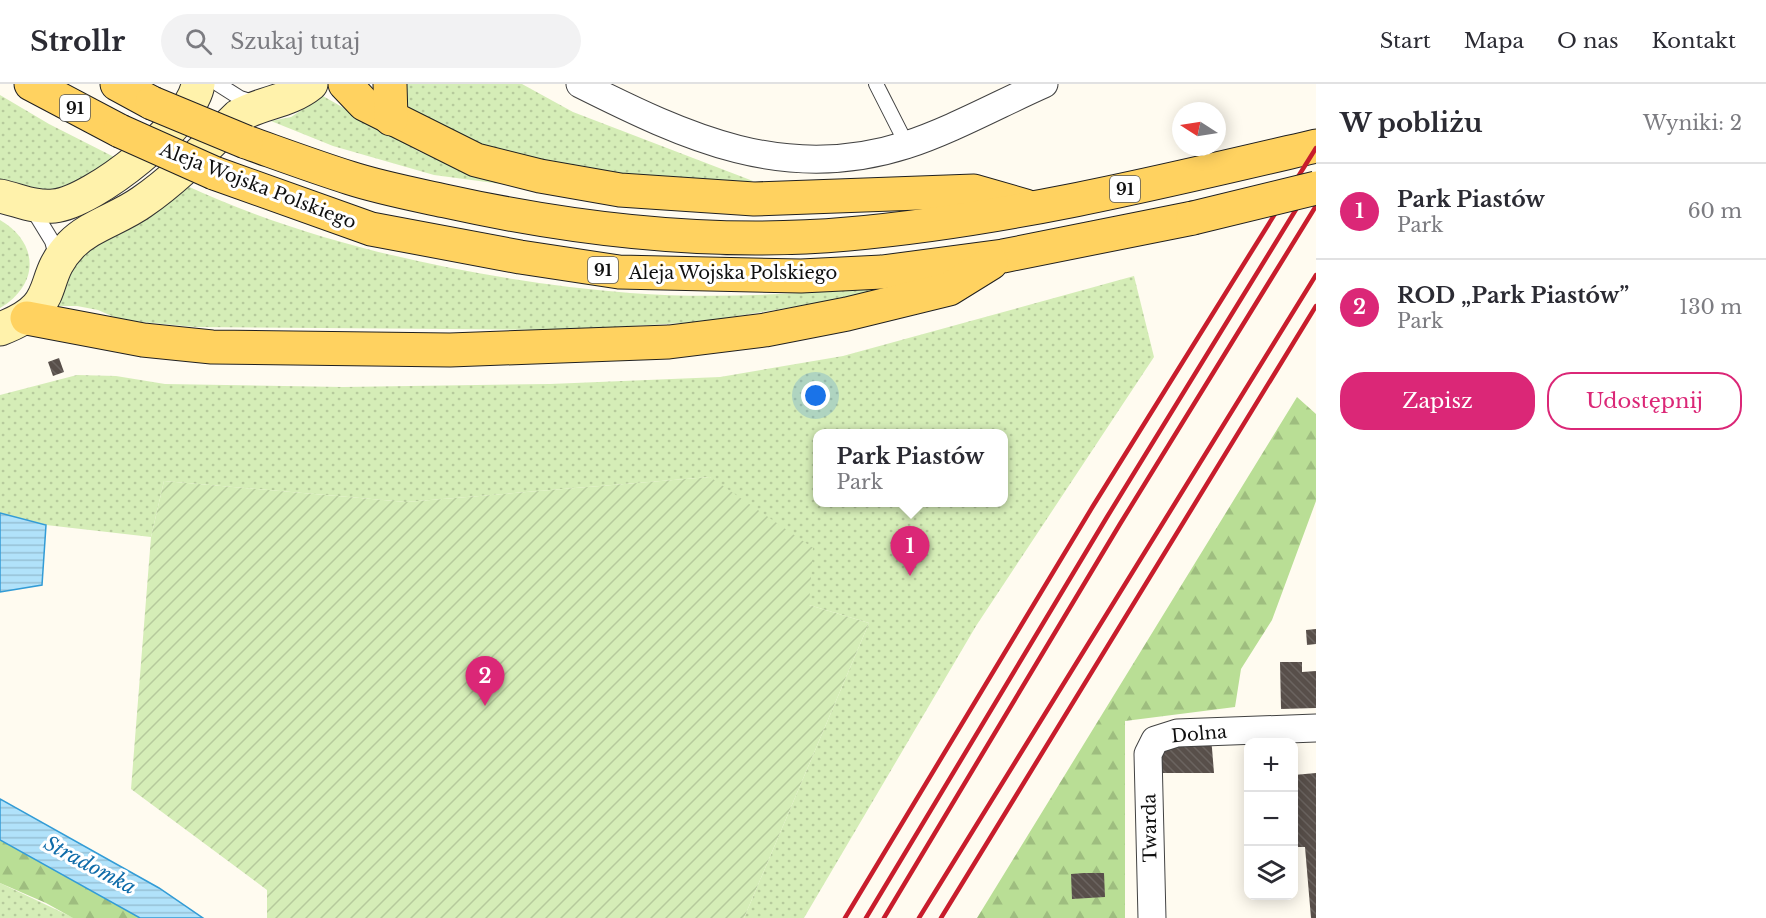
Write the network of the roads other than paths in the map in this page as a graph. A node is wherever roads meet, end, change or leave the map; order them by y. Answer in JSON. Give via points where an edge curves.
{"nodes":[{"id":1,"x":31,"y":84,"type":"edge"},
{"id":2,"x":117,"y":84,"type":"edge"},
{"id":3,"x":198,"y":84,"type":"edge"},
{"id":4,"x":218,"y":84,"type":"edge"},
{"id":5,"x":311,"y":84,"type":"edge"},
{"id":6,"x":345,"y":84,"type":"edge"},
{"id":7,"x":390,"y":84,"type":"edge"},
{"id":8,"x":580,"y":84,"type":"edge"},
{"id":9,"x":876,"y":84,"type":"edge"},
{"id":10,"x":1044,"y":84,"type":"edge"},
{"id":11,"x":266,"y":106,"type":"junction"},
{"id":12,"x":391,"y":119,"type":"junction"},
{"id":13,"x":907,"y":145,"type":"junction"},
{"id":14,"x":1316,"y":146,"type":"edge"},
{"id":15,"x":1316,"y":189,"type":"edge"},
{"id":16,"x":15,"y":201,"type":"edge"},
{"id":17,"x":1033,"y":208,"type":"junction"},
{"id":18,"x":1003,"y":256,"type":"junction"},
{"id":19,"x":58,"y":264,"type":"junction"},
{"id":20,"x":14,"y":323,"type":"edge"},
{"id":21,"x":1316,"y":728,"type":"edge"},
{"id":22,"x":1155,"y":740,"type":"joint"},
{"id":23,"x":1152,"y":918,"type":"edge"}],
"edges":[{"from":1,"to":18,"type":"main road","name":"Aleja Wojska Polskiego","number":"91","bridge":true,"via":[[214,174],[371,229],[520,257],[619,272],[801,276],[882,272]]},
{"from":2,"to":17,"type":"main road","name":"Aleja Wojska Polskiego","number":"91","bridge":true,"via":[[246,142],[351,179],[569,224],[723,237],[846,234],[941,224]]},
{"from":3,"to":16,"type":"main road","via":[[188,108],[158,141],[112,181],[78,200],[55,206]]},
{"from":4,"to":11,"type":"lane","via":[[240,98]]},
{"from":5,"to":11,"type":"main road","via":[[302,92]]},
{"from":6,"to":12,"type":"main road","via":[[364,104]]},
{"from":7,"to":12,"type":"main road"},
{"from":8,"to":13,"type":"street","via":[[682,134],[757,155],[829,159]]},
{"from":9,"to":13,"type":"lane"},
{"from":10,"to":13,"type":"street"},
{"from":11,"to":19,"type":"main road","via":[[238,117],[142,202],[71,245]]},
{"from":12,"to":17,"type":"main road","via":[[476,160],[532,175],[620,190],[754,199],[974,191]]},
{"from":14,"to":17,"type":"main road","name":"Aleja Wojska Polskiego","number":"91"},
{"from":15,"to":18,"type":"main road","name":"Aleja Wojska Polskiego","number":"91","bridge":true},
{"from":16,"to":19,"type":"lane","via":[[42,221]]},
{"from":18,"to":20,"type":"main road","via":[[949,289],[765,330],[669,342],[450,350],[212,347]]},
{"from":19,"to":20,"type":"main road","via":[[41,305]]},
{"from":21,"to":22,"type":"street","name":"Dolna","via":[[1177,733]]},
{"from":22,"to":23,"type":"street","name":"Twarda","via":[[1148,754]]}]}
